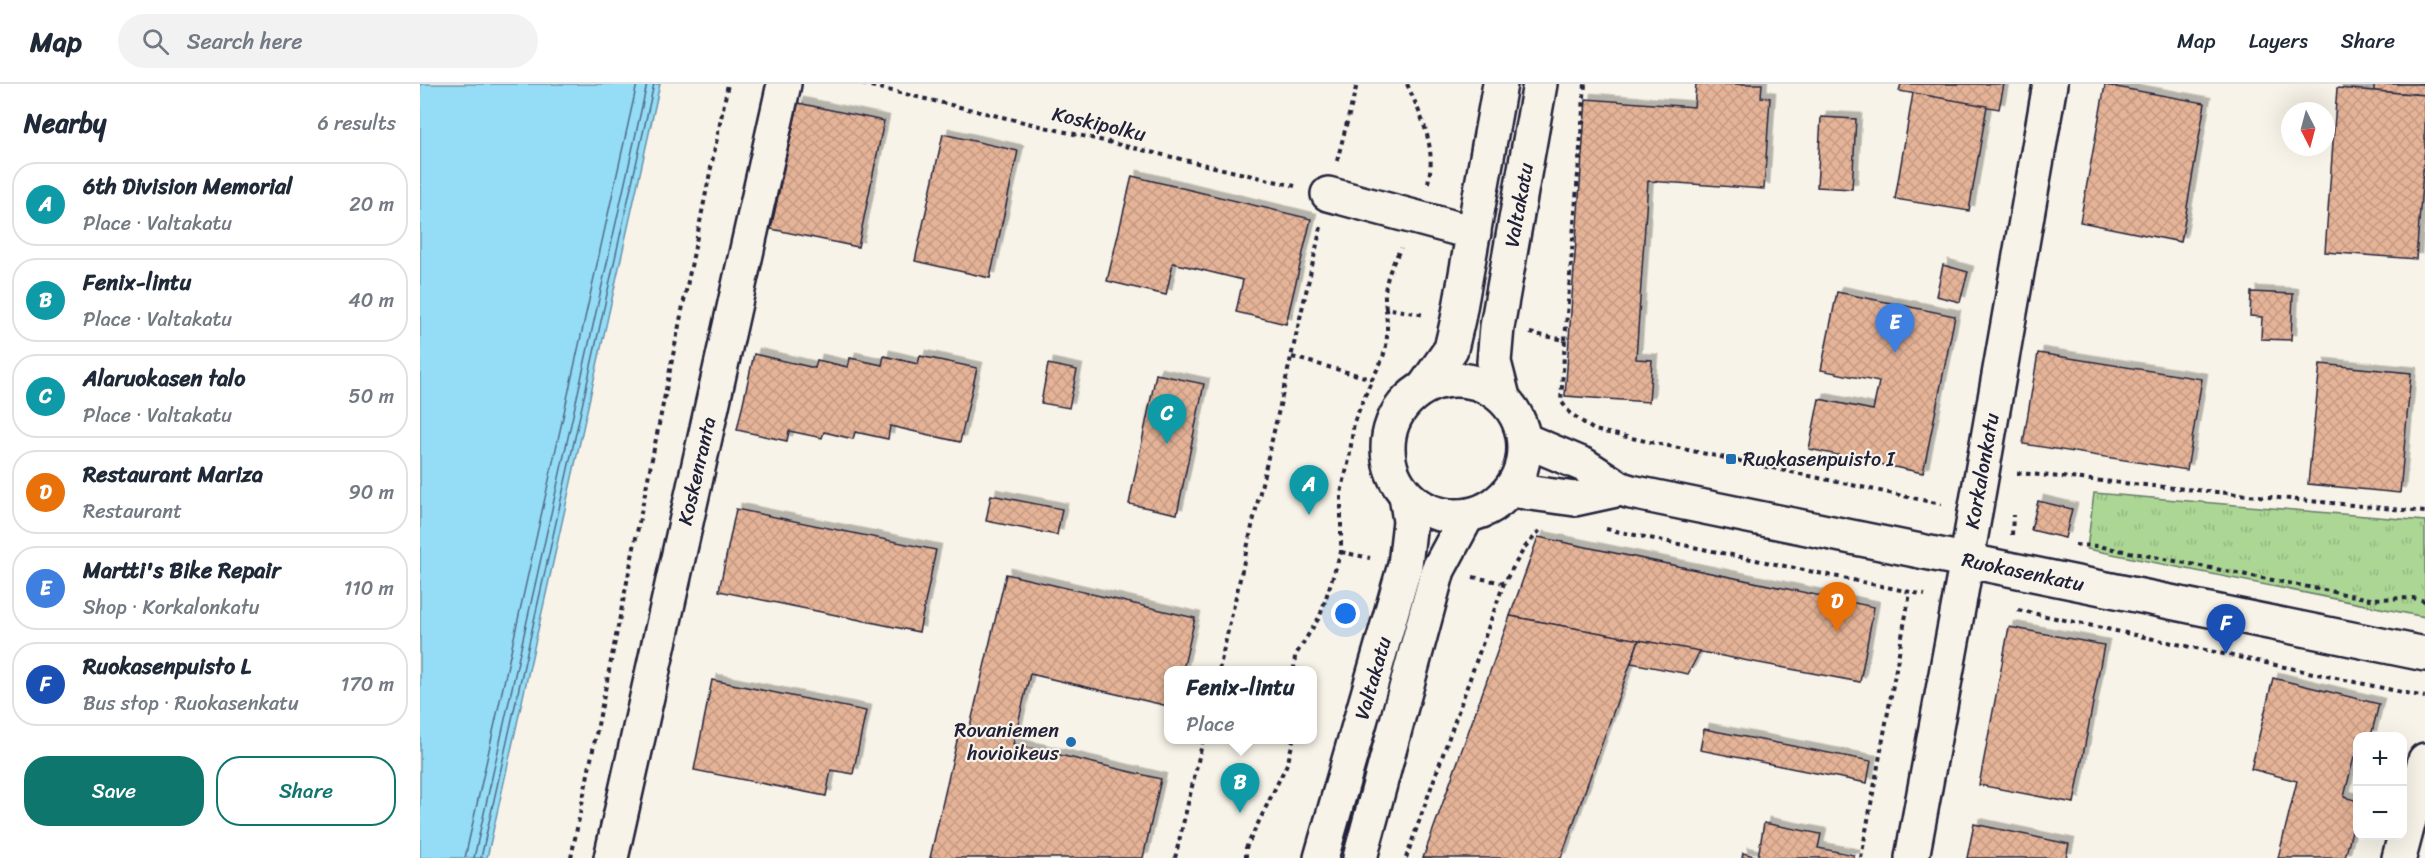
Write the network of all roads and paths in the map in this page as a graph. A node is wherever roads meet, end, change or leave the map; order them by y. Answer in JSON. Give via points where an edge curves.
{"nodes":[{"id":1,"x":728,"y":84,"type":"edge"},
{"id":2,"x":784,"y":84,"type":"edge"},
{"id":3,"x":862,"y":84,"type":"edge"},
{"id":4,"x":1357,"y":84,"type":"edge"},
{"id":5,"x":1407,"y":84,"type":"edge"},
{"id":6,"x":1500,"y":84,"type":"edge"},
{"id":7,"x":1540,"y":84,"type":"edge"},
{"id":8,"x":1585,"y":84,"type":"edge"},
{"id":9,"x":2050,"y":84,"type":"edge"},
{"id":10,"x":1328,"y":194,"type":"junction"},
{"id":11,"x":1415,"y":217,"type":"junction"},
{"id":12,"x":1474,"y":233,"type":"junction"},
{"id":13,"x":1386,"y":308,"type":"junction"},
{"id":14,"x":1435,"y":316,"type":"dead end"},
{"id":15,"x":1526,"y":333,"type":"dead end"},
{"id":16,"x":1565,"y":340,"type":"junction"},
{"id":17,"x":1292,"y":357,"type":"junction"},
{"id":18,"x":1372,"y":379,"type":"junction"},
{"id":19,"x":1425,"y":386,"type":"junction"},
{"id":20,"x":1503,"y":397,"type":"junction"},
{"id":21,"x":1527,"y":441,"type":"junction"},
{"id":22,"x":2017,"y":484,"type":"dead end"},
{"id":23,"x":1621,"y":489,"type":"junction"},
{"id":24,"x":1510,"y":490,"type":"junction"},
{"id":25,"x":1406,"y":495,"type":"junction"},
{"id":26,"x":1924,"y":501,"type":"dead end"},
{"id":27,"x":2014,"y":508,"type":"dead end"},
{"id":28,"x":2425,"y":512,"type":"edge"},
{"id":29,"x":1467,"y":516,"type":"junction"},
{"id":30,"x":1549,"y":527,"type":"dead end"},
{"id":31,"x":1602,"y":528,"type":"dead end"},
{"id":32,"x":2021,"y":539,"type":"dead end"},
{"id":33,"x":2064,"y":544,"type":"dead end"},
{"id":34,"x":1341,"y":552,"type":"junction"},
{"id":35,"x":1967,"y":559,"type":"junction"},
{"id":36,"x":1380,"y":560,"type":"dead end"},
{"id":37,"x":1910,"y":593,"type":"junction"},
{"id":38,"x":1960,"y":598,"type":"junction"},
{"id":39,"x":2425,"y":601,"type":"edge"},
{"id":40,"x":2425,"y":654,"type":"edge"},
{"id":41,"x":1220,"y":666,"type":"edge"},
{"id":42,"x":1294,"y":666,"type":"edge"},
{"id":43,"x":2425,"y":697,"type":"edge"},
{"id":44,"x":1202,"y":744,"type":"edge"},
{"id":45,"x":1292,"y":744,"type":"edge"},
{"id":46,"x":2425,"y":760,"type":"edge"},
{"id":47,"x":572,"y":858,"type":"edge"},
{"id":48,"x":611,"y":858,"type":"edge"},
{"id":49,"x":1175,"y":858,"type":"edge"},
{"id":50,"x":1246,"y":858,"type":"edge"},
{"id":51,"x":1321,"y":858,"type":"edge"},
{"id":52,"x":1360,"y":858,"type":"edge"},
{"id":53,"x":1406,"y":858,"type":"edge"},
{"id":54,"x":1861,"y":858,"type":"edge"},
{"id":55,"x":1912,"y":858,"type":"edge"},
{"id":56,"x":2399,"y":858,"type":"edge"}],
"edges":[{"from":1,"to":47,"type":"path"},
{"from":2,"to":48,"type":"street","name":"Koskenranta"},
{"from":3,"to":10,"type":"path","name":"Koskipolku"},
{"from":4,"to":10,"type":"path"},
{"from":5,"to":11,"type":"path","via":[[1432,154],[1429,181]]},
{"from":6,"to":12,"type":"street","name":"Valtakatu"},
{"from":7,"to":20,"type":"street","name":"Valtakatu","via":[[1497,327],[1494,362]]},
{"from":8,"to":16,"type":"path"},
{"from":9,"to":35,"type":"street","name":"Korkalonkatu"},
{"from":10,"to":11,"type":"street"},
{"from":10,"to":17,"type":"path"},
{"from":11,"to":12,"type":"street"},
{"from":11,"to":13,"type":"path","via":[[1385,283]]},
{"from":12,"to":19,"type":"street","name":"Valtakatu","via":[[1450,349]]},
{"from":13,"to":14,"type":"path"},
{"from":13,"to":18,"type":"path","via":[[1388,343]]},
{"from":15,"to":16,"type":"path"},
{"from":16,"to":26,"type":"path","via":[[1561,401],[1570,413],[1594,429]]},
{"from":17,"to":18,"type":"path"},
{"from":17,"to":41,"type":"path"},
{"from":18,"to":34,"type":"path","via":[[1354,422],[1341,493]]},
{"from":19,"to":20,"type":"street","via":[[1460,382],[1483,385]]},
{"from":19,"to":25,"type":"street","via":[[1403,404],[1389,426],[1387,460]]},
{"from":20,"to":21,"type":"street","via":[[1524,428]]},
{"from":21,"to":23,"type":"street","name":"Ruokasenkatu","via":[[1584,465]]},
{"from":21,"to":24,"type":"street","via":[[1523,469]]},
{"from":22,"to":28,"type":"path","via":[[2019,473]]},
{"from":23,"to":24,"type":"street","name":"Ruokasenkatu","via":[[1575,499]]},
{"from":23,"to":35,"type":"street","name":"Ruokasenkatu"},
{"from":24,"to":29,"type":"street","via":[[1488,508]]},
{"from":25,"to":29,"type":"street","via":[[1433,513]]},
{"from":25,"to":51,"type":"street","name":"Valtakatu","via":[[1410,521],[1405,565]]},
{"from":27,"to":32,"type":"path","via":[[2012,536]]},
{"from":29,"to":52,"type":"street","name":"Valtakatu","via":[[1438,570]]},
{"from":30,"to":53,"type":"path","via":[[1540,530],[1525,547],[1504,583]]},
{"from":31,"to":37,"type":"path"},
{"from":33,"to":39,"type":"path","via":[[2098,546],[2370,599]]},
{"from":34,"to":36,"type":"path"},
{"from":34,"to":42,"type":"path","via":[[1320,616],[1294,656]]},
{"from":35,"to":38,"type":"street","name":"Korkalonkatu"},
{"from":35,"to":40,"type":"street","name":"Ruokasenkatu"},
{"from":37,"to":38,"type":"path"},
{"from":37,"to":54,"type":"path"},
{"from":38,"to":43,"type":"path"},
{"from":38,"to":55,"type":"street","name":"Korkalonkatu"},
{"from":44,"to":49,"type":"path"},
{"from":45,"to":50,"type":"path","via":[[1283,772],[1246,848]]},
{"from":46,"to":56,"type":"street"}]}
